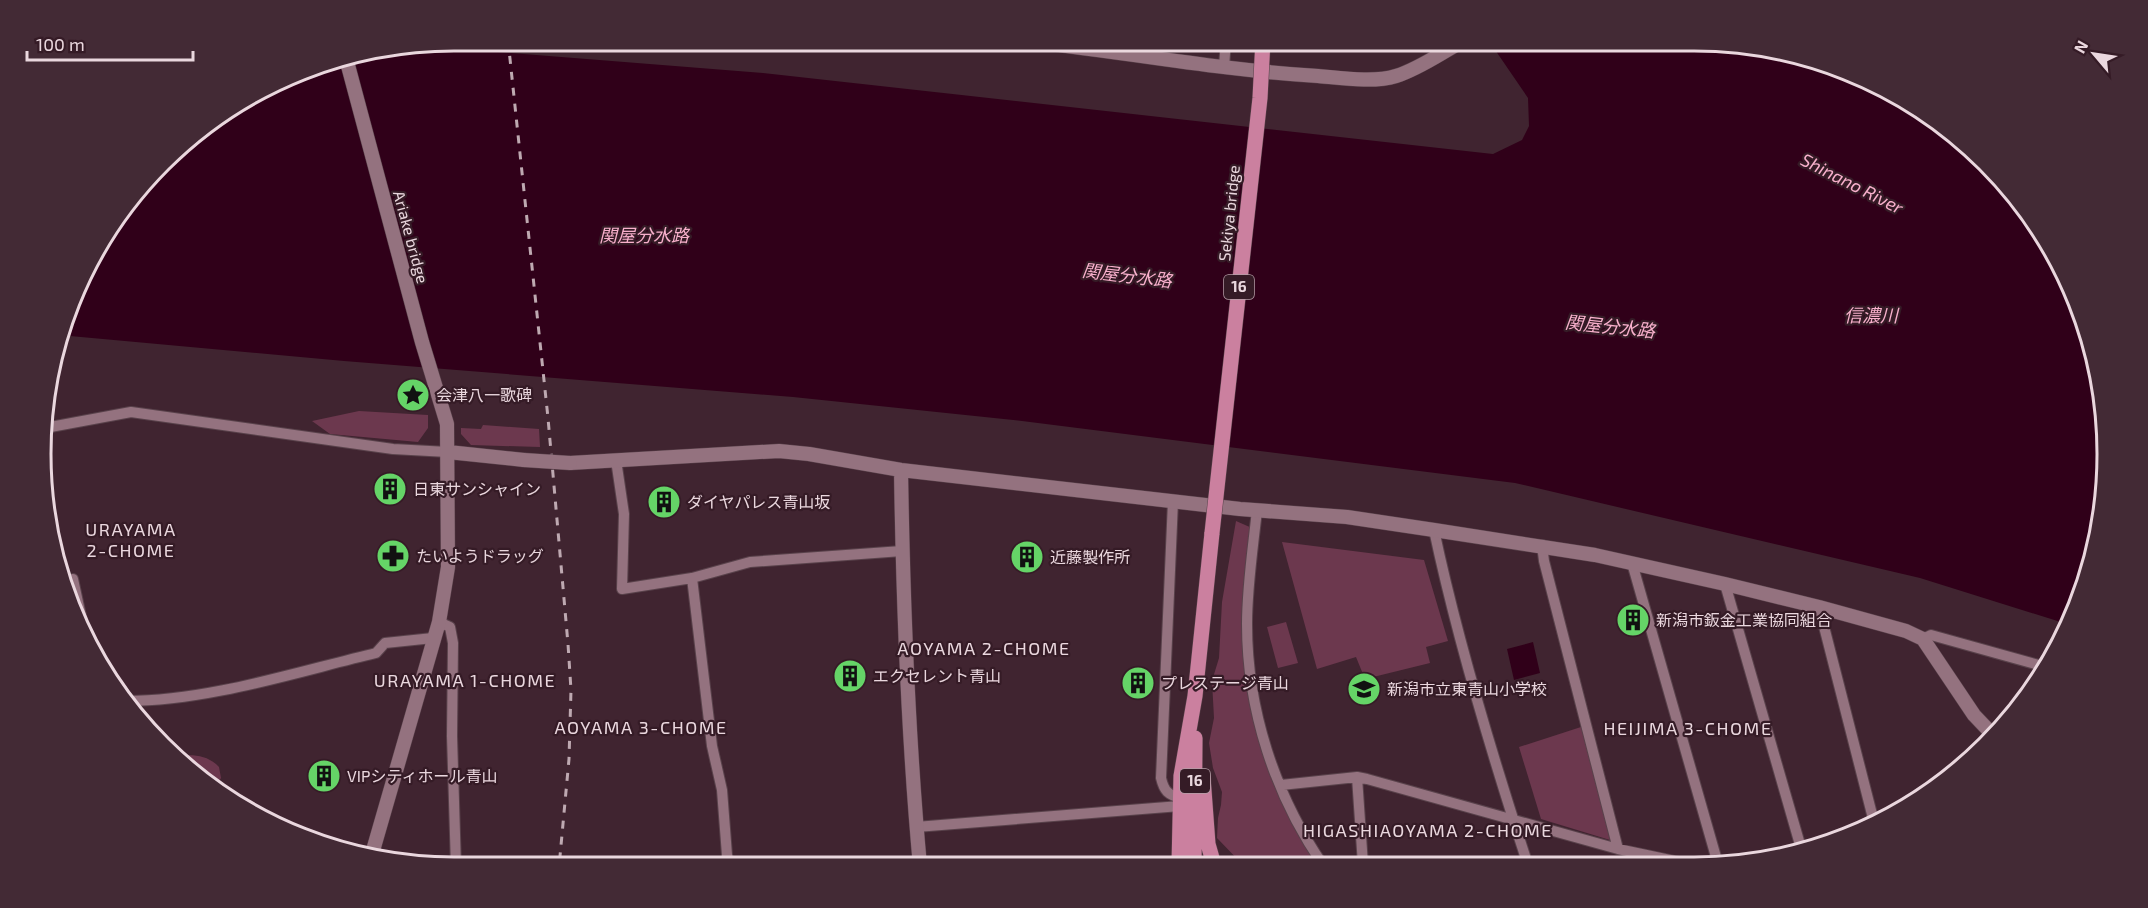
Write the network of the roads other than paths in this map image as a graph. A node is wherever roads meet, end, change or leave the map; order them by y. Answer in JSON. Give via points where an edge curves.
{"nodes":[{"id":1,"x":1109,"y":51,"type":"edge"},
{"id":2,"x":1225,"y":51,"type":"edge"},
{"id":3,"x":1262,"y":51,"type":"edge"},
{"id":4,"x":1439,"y":51,"type":"edge"},
{"id":5,"x":348,"y":66,"type":"edge"},
{"id":6,"x":1224,"y":67,"type":"junction"},
{"id":7,"x":52,"y":427,"type":"edge"},
{"id":8,"x":447,"y":452,"type":"junction"},
{"id":9,"x":615,"y":460,"type":"junction"},
{"id":10,"x":901,"y":470,"type":"junction"},
{"id":11,"x":1173,"y":501,"type":"junction"},
{"id":12,"x":1257,"y":510,"type":"junction"},
{"id":13,"x":1434,"y":530,"type":"junction"},
{"id":14,"x":1542,"y":545,"type":"junction"},
{"id":15,"x":902,"y":551,"type":"junction"},
{"id":16,"x":1632,"y":563,"type":"junction"},
{"id":17,"x":692,"y":578,"type":"junction"},
{"id":18,"x":73,"y":579,"type":"dead end"},
{"id":19,"x":1725,"y":584,"type":"junction"},
{"id":20,"x":76,"y":594,"type":"edge"},
{"id":21,"x":1819,"y":607,"type":"junction"},
{"id":22,"x":439,"y":622,"type":"junction"},
{"id":23,"x":433,"y":638,"type":"junction"},
{"id":24,"x":1923,"y":639,"type":"junction"},
{"id":25,"x":2038,"y":665,"type":"edge"},
{"id":26,"x":1195,"y":696,"type":"junction"},
{"id":27,"x":136,"y":701,"type":"edge"},
{"id":28,"x":1988,"y":730,"type":"edge"},
{"id":29,"x":1195,"y":742,"type":"junction"},
{"id":30,"x":1357,"y":777,"type":"junction"},
{"id":31,"x":1281,"y":785,"type":"junction"},
{"id":32,"x":1180,"y":802,"type":"junction"},
{"id":33,"x":1872,"y":815,"type":"edge"},
{"id":34,"x":1513,"y":820,"type":"junction"},
{"id":35,"x":916,"y":826,"type":"junction"},
{"id":36,"x":1799,"y":843,"type":"edge"},
{"id":37,"x":374,"y":849,"type":"edge"},
{"id":38,"x":1618,"y":849,"type":"junction"},
{"id":39,"x":1716,"y":856,"type":"edge"},
{"id":40,"x":456,"y":857,"type":"edge"},
{"id":41,"x":728,"y":857,"type":"edge"},
{"id":42,"x":919,"y":857,"type":"edge"},
{"id":43,"x":1179,"y":857,"type":"edge"},
{"id":44,"x":1194,"y":857,"type":"edge"},
{"id":45,"x":1212,"y":857,"type":"edge"},
{"id":46,"x":1318,"y":857,"type":"edge"},
{"id":47,"x":1362,"y":857,"type":"edge"},
{"id":48,"x":1526,"y":857,"type":"edge"},
{"id":49,"x":1656,"y":857,"type":"edge"}],
"edges":[{"from":1,"to":6,"type":"street"},
{"from":2,"to":6,"type":"street"},
{"from":3,"to":26,"type":"main road","name":"Sekiya bridge","number":"16","bridge":true},
{"from":4,"to":6,"type":"street","via":[[1426,63],[1394,77],[1363,79]]},
{"from":5,"to":8,"type":"street","name":"Ariake bridge","via":[[447,424]]},
{"from":7,"to":8,"type":"street","via":[[131,412],[393,449]]},
{"from":8,"to":9,"type":"street","bridge":true,"via":[[570,464]]},
{"from":8,"to":22,"type":"street","name":"Ariake bridge","via":[[448,567]]},
{"from":9,"to":10,"type":"street","via":[[779,451]]},
{"from":9,"to":17,"type":"street","via":[[624,514],[622,589]]},
{"from":10,"to":11,"type":"street"},
{"from":10,"to":15,"type":"street"},
{"from":11,"to":12,"type":"street"},
{"from":11,"to":32,"type":"street","via":[[1161,778],[1164,790]]},
{"from":12,"to":13,"type":"street","via":[[1347,517]]},
{"from":12,"to":31,"type":"street","via":[[1248,588],[1248,658],[1259,724]]},
{"from":13,"to":14,"type":"street"},
{"from":13,"to":34,"type":"street","via":[[1485,729]]},
{"from":14,"to":16,"type":"street"},
{"from":14,"to":38,"type":"street"},
{"from":15,"to":17,"type":"street","via":[[750,562]]},
{"from":15,"to":35,"type":"street"},
{"from":16,"to":19,"type":"street"},
{"from":16,"to":39,"type":"street"},
{"from":17,"to":41,"type":"street","via":[[712,746],[722,790]]},
{"from":18,"to":20,"type":"street"},
{"from":19,"to":21,"type":"street"},
{"from":19,"to":36,"type":"street"},
{"from":21,"to":24,"type":"street"},
{"from":21,"to":33,"type":"street"},
{"from":22,"to":23,"type":"street","name":"Ariake bridge"},
{"from":22,"to":40,"type":"street","via":[[450,627],[453,643]]},
{"from":23,"to":27,"type":"street","via":[[385,643],[376,653],[245,686]]},
{"from":23,"to":37,"type":"street","name":"Ariake bridge"},
{"from":24,"to":25,"type":"street","via":[[1931,635]]},
{"from":24,"to":28,"type":"street"},
{"from":26,"to":29,"type":"main road","number":"16"},
{"from":26,"to":32,"type":"main road","number":"16"},
{"from":29,"to":44,"type":"main road","number":"16"},
{"from":29,"to":45,"type":"main road","via":[[1205,784]]},
{"from":30,"to":31,"type":"street"},
{"from":30,"to":34,"type":"street"},
{"from":30,"to":47,"type":"street"},
{"from":31,"to":46,"type":"street","via":[[1294,818]]},
{"from":32,"to":35,"type":"street"},
{"from":32,"to":43,"type":"main road","number":"16"},
{"from":34,"to":38,"type":"street"},
{"from":34,"to":48,"type":"street"},
{"from":35,"to":42,"type":"street"},
{"from":38,"to":49,"type":"street"}]}
